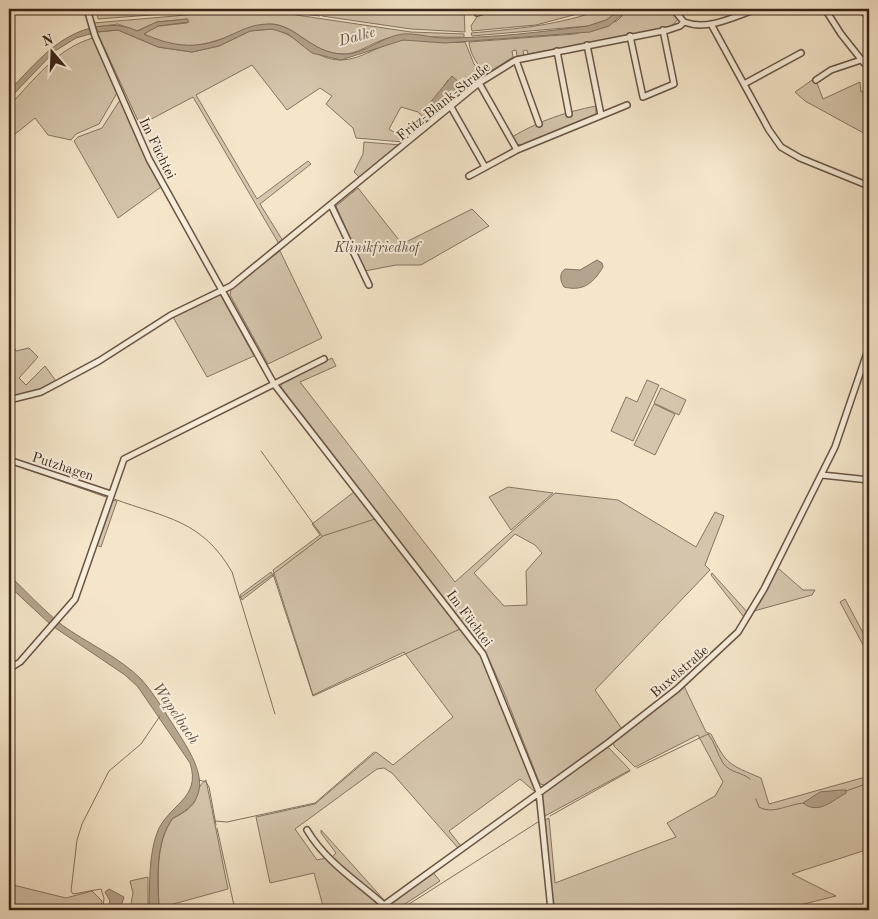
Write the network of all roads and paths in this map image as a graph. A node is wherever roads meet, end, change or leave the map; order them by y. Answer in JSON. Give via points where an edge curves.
{"nodes":[{"id":1,"x":87,"y":9,"type":"edge"},
{"id":2,"x":475,"y":9,"type":"edge"},
{"id":3,"x":486,"y":9,"type":"edge"},
{"id":4,"x":673,"y":9,"type":"edge"},
{"id":5,"x":757,"y":9,"type":"edge"},
{"id":6,"x":826,"y":9,"type":"edge"},
{"id":7,"x":862,"y":9,"type":"edge"},
{"id":8,"x":869,"y":19,"type":"edge"},
{"id":9,"x":684,"y":22,"type":"junction"},
{"id":10,"x":711,"y":24,"type":"junction"},
{"id":11,"x":663,"y":30,"type":"junction"},
{"id":12,"x":630,"y":36,"type":"junction"},
{"id":13,"x":587,"y":45,"type":"junction"},
{"id":14,"x":557,"y":51,"type":"junction"},
{"id":15,"x":801,"y":53,"type":"dead end"},
{"id":16,"x":516,"y":60,"type":"junction"},
{"id":17,"x":861,"y":60,"type":"junction"},
{"id":18,"x":869,"y":65,"type":"edge"},
{"id":19,"x":816,"y":80,"type":"dead end"},
{"id":20,"x":479,"y":82,"type":"junction"},
{"id":21,"x":744,"y":84,"type":"junction"},
{"id":22,"x":627,"y":105,"type":"dead end"},
{"id":23,"x":451,"y":107,"type":"junction"},
{"id":24,"x":569,"y":114,"type":"dead end"},
{"id":25,"x":601,"y":115,"type":"junction"},
{"id":26,"x":539,"y":124,"type":"dead end"},
{"id":27,"x":517,"y":150,"type":"junction"},
{"id":28,"x":485,"y":167,"type":"junction"},
{"id":29,"x":469,"y":176,"type":"dead end"},
{"id":30,"x":869,"y":186,"type":"edge"},
{"id":31,"x":331,"y":205,"type":"junction"},
{"id":32,"x":369,"y":285,"type":"dead end"},
{"id":33,"x":222,"y":291,"type":"junction"},
{"id":34,"x":869,"y":347,"type":"edge"},
{"id":35,"x":324,"y":359,"type":"dead end"},
{"id":36,"x":274,"y":384,"type":"junction"},
{"id":37,"x":9,"y":400,"type":"edge"},
{"id":38,"x":9,"y":460,"type":"edge"},
{"id":39,"x":822,"y":475,"type":"junction"},
{"id":40,"x":869,"y":480,"type":"edge"},
{"id":41,"x":111,"y":494,"type":"junction"},
{"id":42,"x":9,"y":669,"type":"edge"},
{"id":43,"x":539,"y":792,"type":"junction"},
{"id":44,"x":307,"y":830,"type":"dead end"},
{"id":45,"x":384,"y":905,"type":"junction"},
{"id":46,"x":380,"y":910,"type":"edge"},
{"id":47,"x":551,"y":910,"type":"edge"}],
"edges":[{"from":1,"to":33,"type":"street","name":"Im Füchtei","via":[[95,36],[148,159]]},
{"from":2,"to":3,"type":"street","via":[[476,13]]},
{"from":4,"to":9,"type":"street"},
{"from":5,"to":10,"type":"street","name":"Fritz-Blank-Straße"},
{"from":6,"to":17,"type":"street"},
{"from":7,"to":8,"type":"street"},
{"from":9,"to":10,"type":"street","name":"Fritz-Blank-Straße"},
{"from":9,"to":11,"type":"street","name":"Fritz-Blank-Straße"},
{"from":10,"to":21,"type":"street"},
{"from":11,"to":12,"type":"street","name":"Fritz-Blank-Straße"},
{"from":11,"to":12,"type":"street","via":[[674,84],[643,97]]},
{"from":12,"to":13,"type":"street","name":"Fritz-Blank-Straße"},
{"from":13,"to":14,"type":"street","name":"Fritz-Blank-Straße"},
{"from":13,"to":25,"type":"street"},
{"from":14,"to":16,"type":"street","name":"Fritz-Blank-Straße"},
{"from":14,"to":24,"type":"street"},
{"from":15,"to":21,"type":"street"},
{"from":16,"to":20,"type":"street","name":"Fritz-Blank-Straße"},
{"from":16,"to":26,"type":"street"},
{"from":17,"to":18,"type":"street"},
{"from":17,"to":19,"type":"street","via":[[832,70]]},
{"from":20,"to":23,"type":"street","name":"Fritz-Blank-Straße"},
{"from":20,"to":27,"type":"street"},
{"from":21,"to":30,"type":"street","via":[[781,147]]},
{"from":22,"to":25,"type":"street"},
{"from":23,"to":28,"type":"street"},
{"from":23,"to":31,"type":"street","name":"Fritz-Blank-Straße"},
{"from":25,"to":27,"type":"street"},
{"from":27,"to":28,"type":"street"},
{"from":28,"to":29,"type":"street"},
{"from":31,"to":32,"type":"street"},
{"from":31,"to":33,"type":"street","name":"Fritz-Blank-Straße"},
{"from":33,"to":36,"type":"street","name":"Im Füchtei"},
{"from":33,"to":37,"type":"street","via":[[171,315],[99,361],[50,387]]},
{"from":34,"to":39,"type":"street","name":"Buxelstraße","via":[[835,448]]},
{"from":35,"to":36,"type":"street"},
{"from":36,"to":41,"type":"street","via":[[129,456],[122,463]]},
{"from":36,"to":43,"type":"street","name":"Im Füchtei","via":[[483,654]]},
{"from":38,"to":41,"type":"street","name":"Putzhagen"},
{"from":39,"to":40,"type":"street"},
{"from":39,"to":43,"type":"street","name":"Buxelstraße","via":[[764,589],[734,637],[608,744]]},
{"from":41,"to":42,"type":"street","via":[[75,599],[20,662]]},
{"from":43,"to":45,"type":"street","name":"Buxelstraße"},
{"from":43,"to":47,"type":"street","name":"Im Füchtei"},
{"from":44,"to":45,"type":"street","via":[[329,860]]},
{"from":45,"to":46,"type":"street","name":"Buxelstraße"}]}
